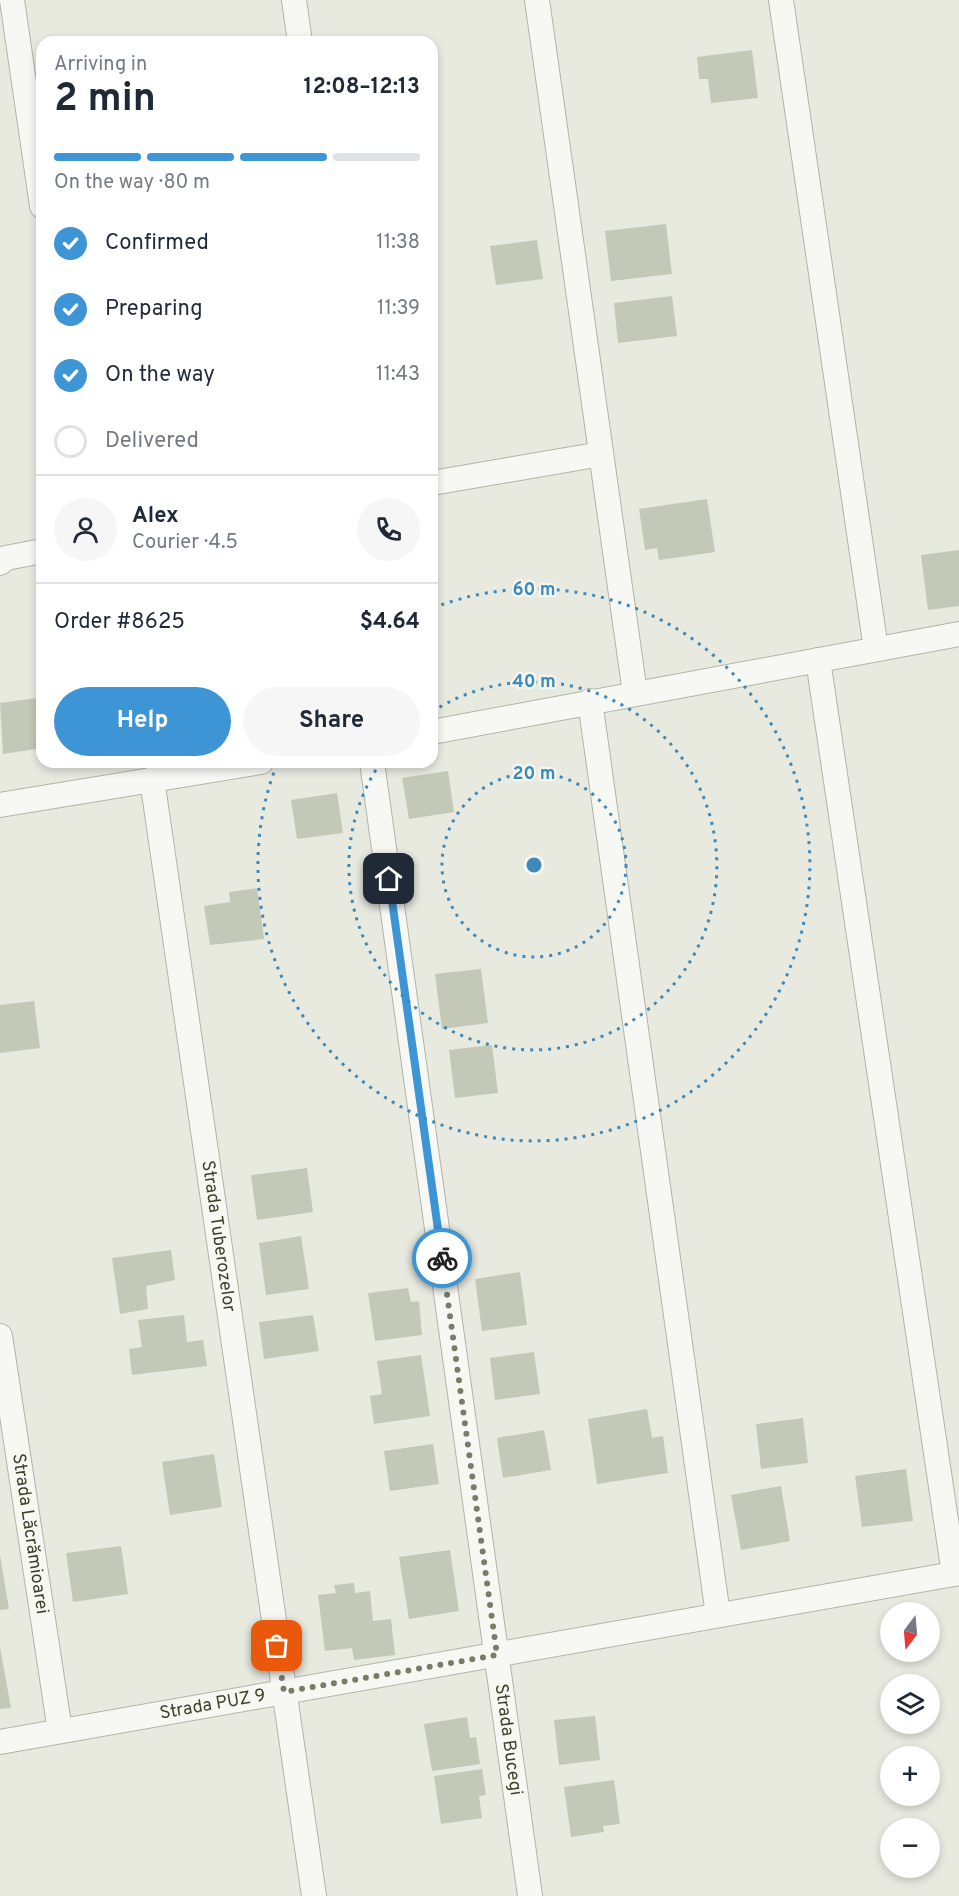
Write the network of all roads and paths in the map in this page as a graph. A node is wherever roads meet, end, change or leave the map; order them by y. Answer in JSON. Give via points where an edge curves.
{"nodes":[{"id":1,"x":12,"y":0,"type":"edge"},
{"id":2,"x":294,"y":0,"type":"edge"},
{"id":3,"x":537,"y":0,"type":"edge"},
{"id":4,"x":781,"y":0,"type":"edge"},
{"id":5,"x":299,"y":36,"type":"edge"},
{"id":6,"x":36,"y":165,"type":"edge"},
{"id":7,"x":601,"y":454,"type":"junction"},
{"id":8,"x":438,"y":482,"type":"edge"},
{"id":9,"x":36,"y":552,"type":"edge"},
{"id":10,"x":0,"y":563,"type":"edge"},
{"id":11,"x":959,"y":634,"type":"edge"},
{"id":12,"x":876,"y":649,"type":"junction"},
{"id":13,"x":818,"y":660,"type":"junction"},
{"id":14,"x":635,"y":693,"type":"junction"},
{"id":15,"x":590,"y":701,"type":"junction"},
{"id":16,"x":438,"y":731,"type":"edge"},
{"id":17,"x":223,"y":768,"type":"edge"},
{"id":18,"x":373,"y":768,"type":"edge"},
{"id":19,"x":152,"y":779,"type":"junction"},
{"id":20,"x":0,"y":805,"type":"edge"},
{"id":21,"x":0,"y":1336,"type":"edge"},
{"id":22,"x":956,"y":1573,"type":"edge"},
{"id":23,"x":718,"y":1615,"type":"junction"},
{"id":24,"x":497,"y":1655,"type":"junction"},
{"id":25,"x":284,"y":1692,"type":"junction"},
{"id":26,"x":60,"y":1731,"type":"junction"},
{"id":27,"x":0,"y":1742,"type":"edge"},
{"id":28,"x":314,"y":1896,"type":"edge"},
{"id":29,"x":530,"y":1896,"type":"edge"}],
"edges":[{"from":1,"to":6,"type":"street"},
{"from":2,"to":5,"type":"street"},
{"from":3,"to":7,"type":"street"},
{"from":4,"to":12,"type":"street"},
{"from":7,"to":8,"type":"street"},
{"from":7,"to":14,"type":"street"},
{"from":9,"to":10,"type":"street","via":[[6,558]]},
{"from":11,"to":12,"type":"street"},
{"from":12,"to":13,"type":"street"},
{"from":13,"to":14,"type":"street"},
{"from":13,"to":22,"type":"street"},
{"from":14,"to":15,"type":"street"},
{"from":15,"to":16,"type":"street"},
{"from":15,"to":23,"type":"street"},
{"from":17,"to":19,"type":"street"},
{"from":18,"to":24,"type":"street","name":"Strada Bucegi"},
{"from":19,"to":20,"type":"street"},
{"from":19,"to":25,"type":"street","name":"Strada Tuberozelor"},
{"from":21,"to":26,"type":"street","name":"Strada Lăcrămioarei"},
{"from":22,"to":23,"type":"street","name":"Strada PUZ 9"},
{"from":23,"to":24,"type":"street","name":"Strada PUZ 9"},
{"from":24,"to":25,"type":"street","name":"Strada PUZ 9"},
{"from":24,"to":29,"type":"street","name":"Strada Bucegi"},
{"from":25,"to":26,"type":"street","name":"Strada PUZ 9"},
{"from":25,"to":28,"type":"street","name":"Strada Tuberozelor"},
{"from":26,"to":27,"type":"street","name":"Strada PUZ 9"}]}
